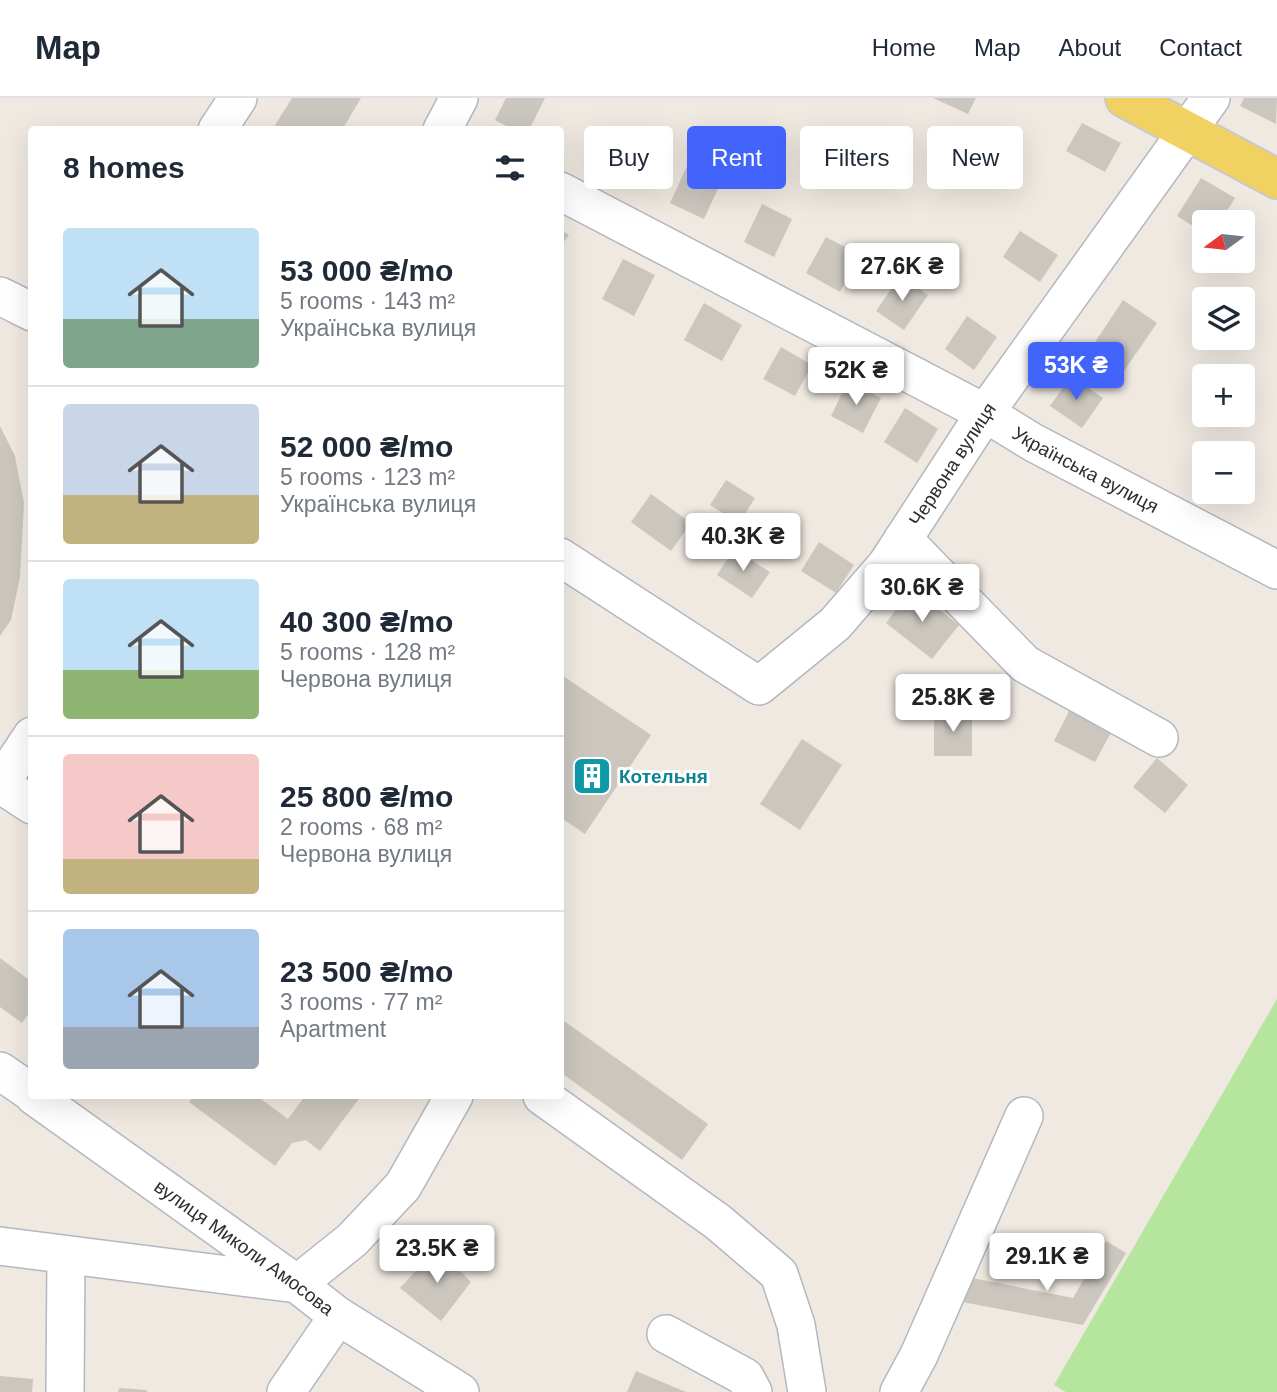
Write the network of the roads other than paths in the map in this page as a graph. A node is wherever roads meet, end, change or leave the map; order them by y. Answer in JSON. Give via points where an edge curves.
{"nodes":[{"id":1,"x":238,"y":98,"type":"edge"},
{"id":2,"x":459,"y":98,"type":"edge"},
{"id":3,"x":1125,"y":98,"type":"edge"},
{"id":4,"x":1211,"y":98,"type":"edge"},
{"id":5,"x":220,"y":126,"type":"edge"},
{"id":6,"x":444,"y":126,"type":"edge"},
{"id":7,"x":1188,"y":132,"type":"junction"},
{"id":8,"x":1277,"y":179,"type":"edge"},
{"id":9,"x":564,"y":193,"type":"edge"},
{"id":10,"x":0,"y":296,"type":"edge"},
{"id":11,"x":28,"y":310,"type":"edge"},
{"id":12,"x":985,"y":413,"type":"junction"},
{"id":13,"x":903,"y":539,"type":"junction"},
{"id":14,"x":564,"y":560,"type":"edge"},
{"id":15,"x":1277,"y":570,"type":"edge"},
{"id":16,"x":1159,"y":738,"type":"dead end"},
{"id":17,"x":28,"y":742,"type":"edge"},
{"id":18,"x":0,"y":784,"type":"edge"},
{"id":19,"x":28,"y":803,"type":"edge"},
{"id":20,"x":0,"y":1071,"type":"edge"},
{"id":21,"x":28,"y":1091,"type":"edge"},
{"id":22,"x":40,"y":1099,"type":"edge"},
{"id":23,"x":452,"y":1099,"type":"edge"},
{"id":24,"x":546,"y":1099,"type":"edge"},
{"id":25,"x":1024,"y":1116,"type":"dead end"},
{"id":26,"x":0,"y":1246,"type":"edge"},
{"id":27,"x":66,"y":1255,"type":"junction"},
{"id":28,"x":297,"y":1284,"type":"junction"},
{"id":29,"x":338,"y":1316,"type":"junction"},
{"id":30,"x":666,"y":1334,"type":"dead end"},
{"id":31,"x":65,"y":1392,"type":"edge"},
{"id":32,"x":286,"y":1392,"type":"edge"},
{"id":33,"x":460,"y":1392,"type":"edge"},
{"id":34,"x":753,"y":1392,"type":"edge"},
{"id":35,"x":807,"y":1392,"type":"edge"},
{"id":36,"x":900,"y":1392,"type":"edge"}],
"edges":[{"from":1,"to":5,"type":"street"},
{"from":2,"to":6,"type":"street"},
{"from":3,"to":7,"type":"main road"},
{"from":4,"to":7,"type":"street","name":"Червона вулиця"},
{"from":7,"to":8,"type":"main road"},
{"from":7,"to":12,"type":"street","name":"Червона вулиця"},
{"from":9,"to":12,"type":"street","name":"Українська вулиця"},
{"from":10,"to":11,"type":"street"},
{"from":12,"to":13,"type":"street","name":"Червона вулиця"},
{"from":12,"to":15,"type":"street","name":"Українська вулиця"},
{"from":13,"to":14,"type":"street","name":"Червона вулиця","via":[[835,624],[759,687]]},
{"from":13,"to":16,"type":"street","via":[[1025,664]]},
{"from":17,"to":18,"type":"street"},
{"from":18,"to":19,"type":"street"},
{"from":20,"to":21,"type":"street","name":"вулиця Миколи Амосова"},
{"from":22,"to":28,"type":"street","name":"вулиця Миколи Амосова"},
{"from":23,"to":28,"type":"street","via":[[403,1186],[352,1240]]},
{"from":24,"to":35,"type":"street","via":[[718,1222],[779,1274],[796,1325]]},
{"from":25,"to":36,"type":"street"},
{"from":26,"to":27,"type":"street"},
{"from":27,"to":28,"type":"street"},
{"from":27,"to":31,"type":"street"},
{"from":28,"to":29,"type":"street","name":"вулиця Миколи Амосова"},
{"from":29,"to":32,"type":"street"},
{"from":29,"to":33,"type":"street","name":"вулиця Миколи Амосова"},
{"from":30,"to":34,"type":"street","via":[[745,1377]]}]}
